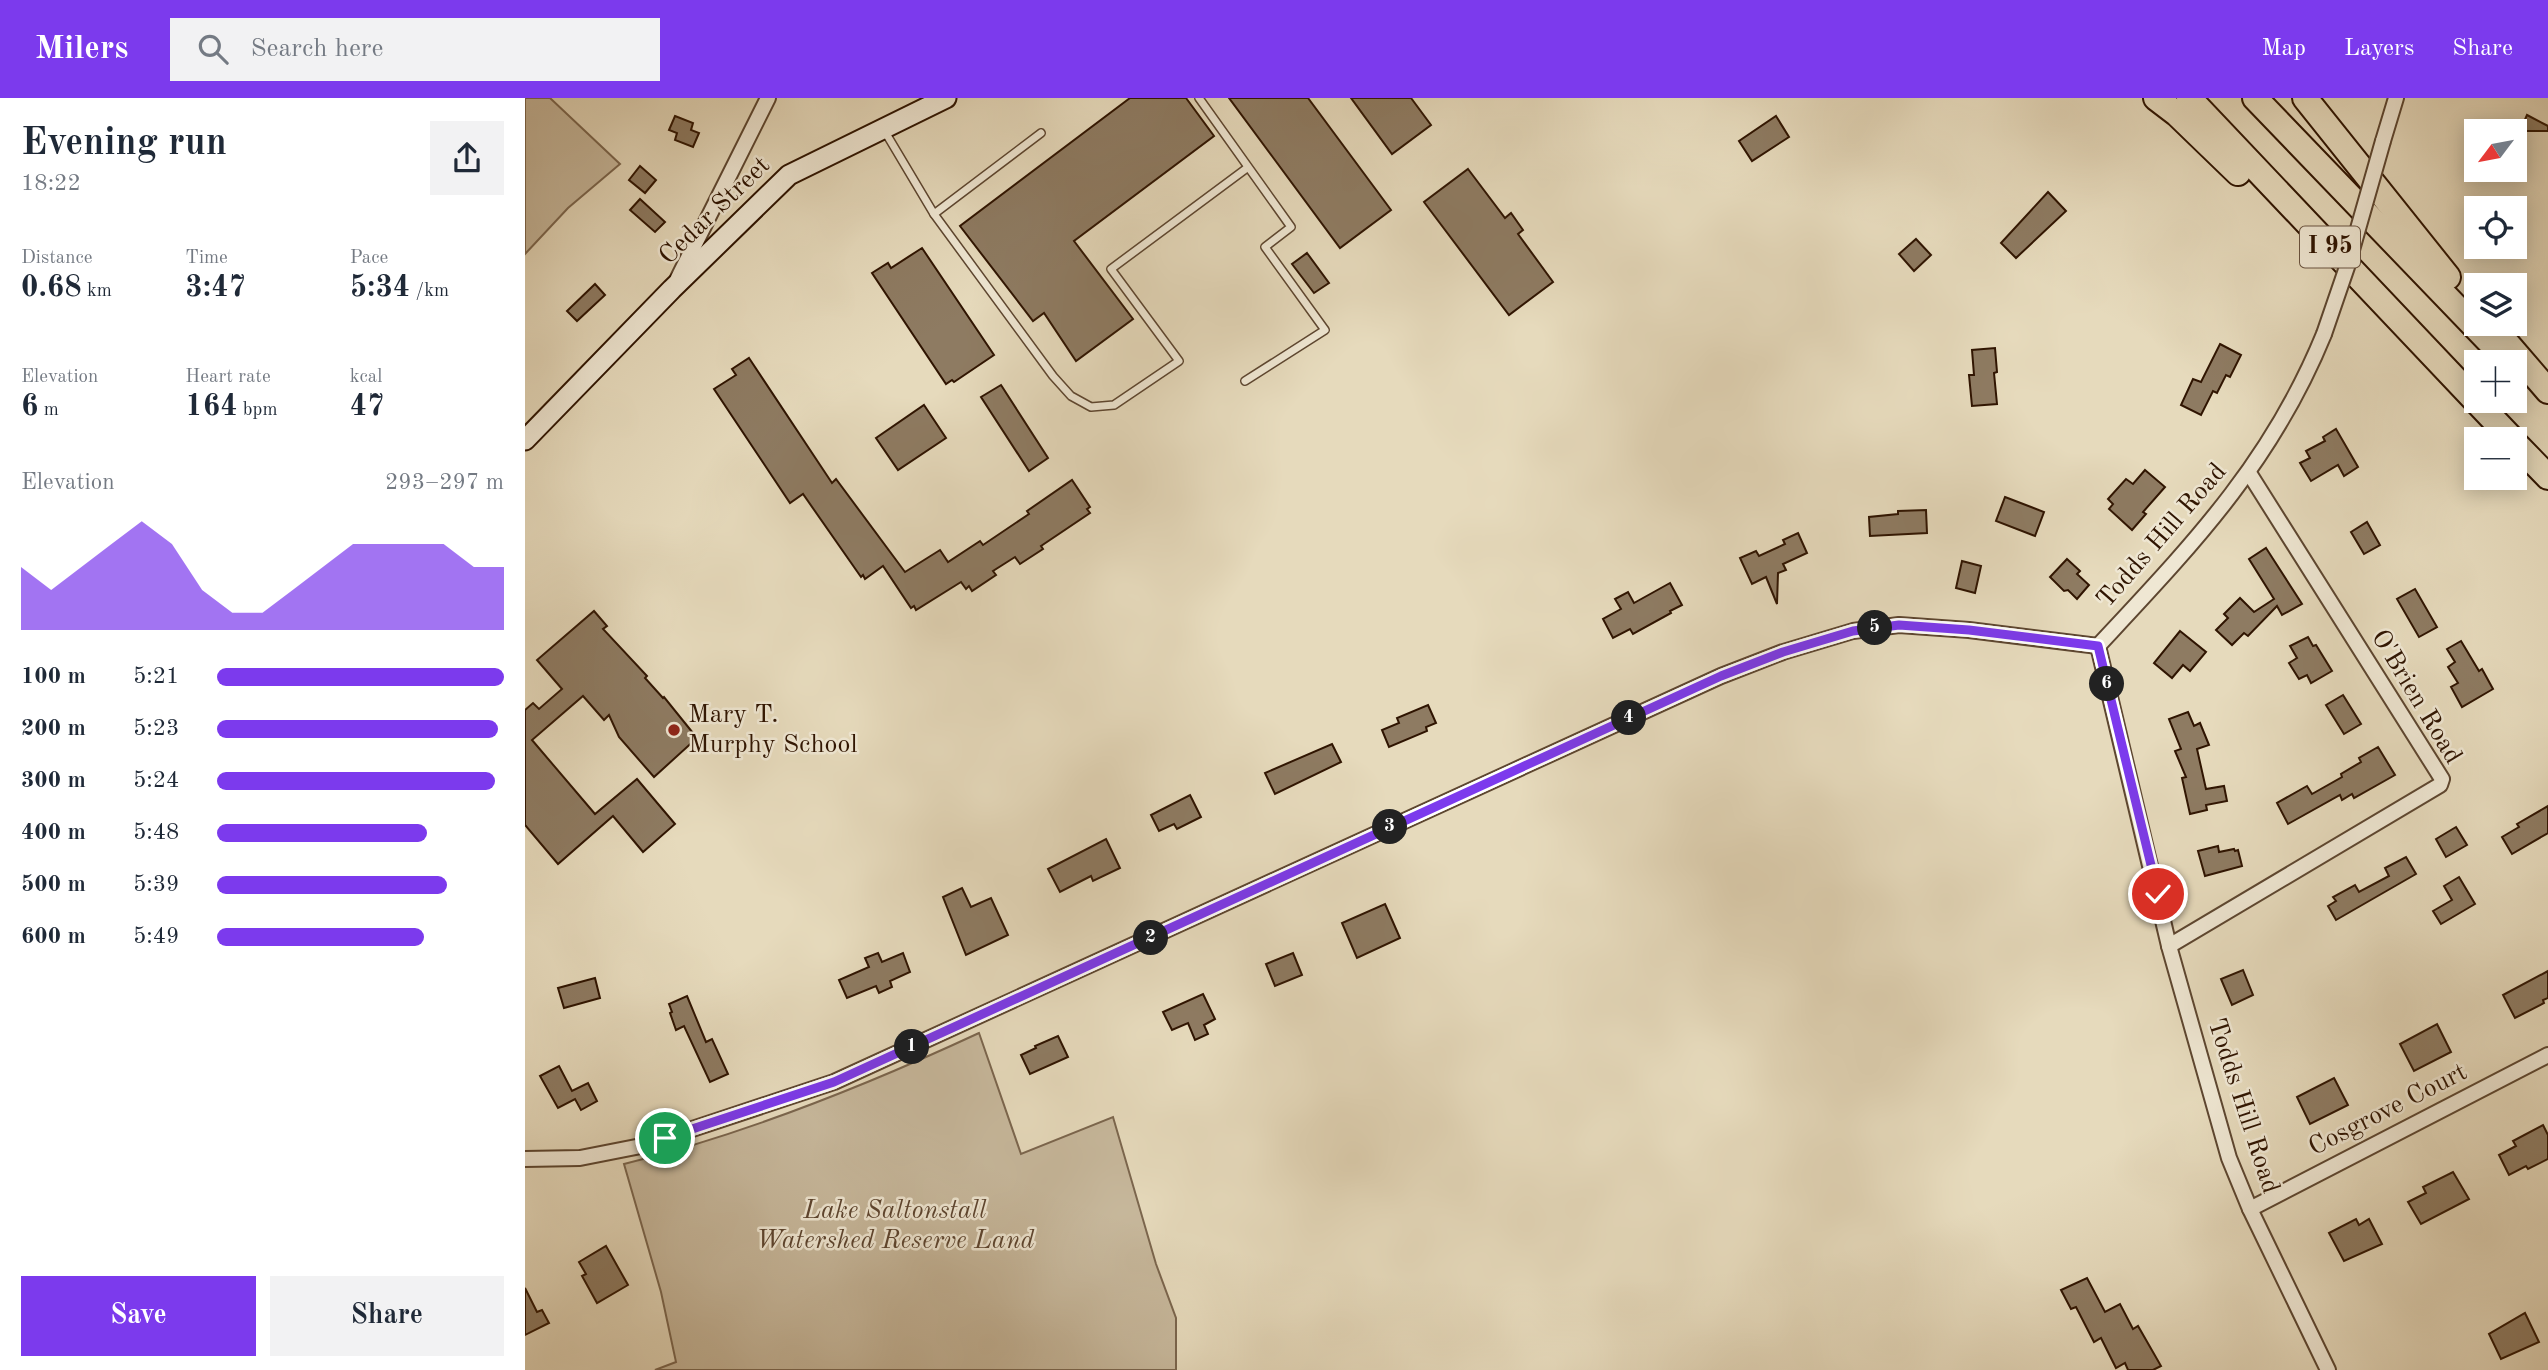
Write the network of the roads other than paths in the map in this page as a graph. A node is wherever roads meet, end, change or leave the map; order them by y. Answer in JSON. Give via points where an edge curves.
{"nodes":[{"id":1,"x":768,"y":98,"type":"edge"},
{"id":2,"x":946,"y":98,"type":"edge"},
{"id":3,"x":1199,"y":98,"type":"edge"},
{"id":4,"x":2156,"y":98,"type":"edge"},
{"id":5,"x":2189,"y":98,"type":"edge"},
{"id":6,"x":2255,"y":98,"type":"edge"},
{"id":7,"x":2305,"y":98,"type":"edge"},
{"id":8,"x":2396,"y":98,"type":"edge"},
{"id":9,"x":883,"y":129,"type":"junction"},
{"id":10,"x":1041,"y":133,"type":"dead end"},
{"id":11,"x":1247,"y":168,"type":"junction"},
{"id":12,"x":934,"y":214,"type":"junction"},
{"id":13,"x":672,"y":289,"type":"junction"},
{"id":14,"x":2464,"y":295,"type":"edge"},
{"id":15,"x":2500,"y":336,"type":"edge"},
{"id":16,"x":2497,"y":350,"type":"edge"},
{"id":17,"x":1245,"y":381,"type":"dead end"},
{"id":18,"x":2527,"y":381,"type":"edge"},
{"id":19,"x":2464,"y":389,"type":"edge"},
{"id":20,"x":2464,"y":389,"type":"edge"},
{"id":21,"x":2548,"y":391,"type":"edge"},
{"id":22,"x":2548,"y":403,"type":"edge"},
{"id":23,"x":2487,"y":413,"type":"edge"},
{"id":24,"x":2500,"y":427,"type":"edge"},
{"id":25,"x":525,"y":440,"type":"edge"},
{"id":26,"x":2527,"y":455,"type":"edge"},
{"id":27,"x":2249,"y":473,"type":"junction"},
{"id":28,"x":2548,"y":477,"type":"edge"},
{"id":29,"x":2098,"y":646,"type":"junction"},
{"id":30,"x":2169,"y":946,"type":"junction"},
{"id":31,"x":2548,"y":1055,"type":"edge"},
{"id":32,"x":525,"y":1159,"type":"edge"},
{"id":33,"x":2250,"y":1209,"type":"junction"},
{"id":34,"x":2328,"y":1370,"type":"edge"}],
"edges":[{"from":1,"to":13,"type":"street"},
{"from":2,"to":9,"type":"main road","name":"Cedar Street"},
{"from":3,"to":11,"type":"lane"},
{"from":4,"to":19,"type":"highway"},
{"from":5,"to":20,"type":"highway","number":"I 95"},
{"from":6,"to":16,"type":"highway","number":"I 95"},
{"from":7,"to":14,"type":"highway"},
{"from":8,"to":27,"type":"street","name":"Todds Hill Road","bridge":true,"via":[[2324,334],[2286,413]]},
{"from":9,"to":12,"type":"lane"},
{"from":9,"to":13,"type":"main road","name":"Cedar Street","via":[[789,175]]},
{"from":10,"to":12,"type":"lane"},
{"from":11,"to":12,"type":"lane","via":[[1111,269],[1179,361],[1114,405],[1091,407],[1071,396]]},
{"from":11,"to":17,"type":"lane","via":[[1291,227],[1265,247],[1325,330]]},
{"from":13,"to":25,"type":"main road","name":"Cedar Street"},
{"from":15,"to":21,"type":"highway"},
{"from":18,"to":22,"type":"highway"},
{"from":23,"to":24,"type":"highway","number":"I 95"},
{"from":26,"to":28,"type":"highway","number":"I 95"},
{"from":27,"to":29,"type":"street","name":"Todds Hill Road","via":[[2195,541]]},
{"from":27,"to":30,"type":"street","name":"O'Brien Road","via":[[2442,779],[2440,785]]},
{"from":29,"to":30,"type":"street","name":"Todds Hill Road"},
{"from":29,"to":32,"type":"street","via":[[1899,625],[1853,631],[1783,652],[1721,676],[834,1082],[641,1146],[580,1158]]},
{"from":30,"to":33,"type":"street","name":"Todds Hill Road","via":[[2229,1158]]},
{"from":31,"to":33,"type":"street","name":"Cosgrove Court"},
{"from":33,"to":34,"type":"street","name":"Todds Hill Road"}]}
